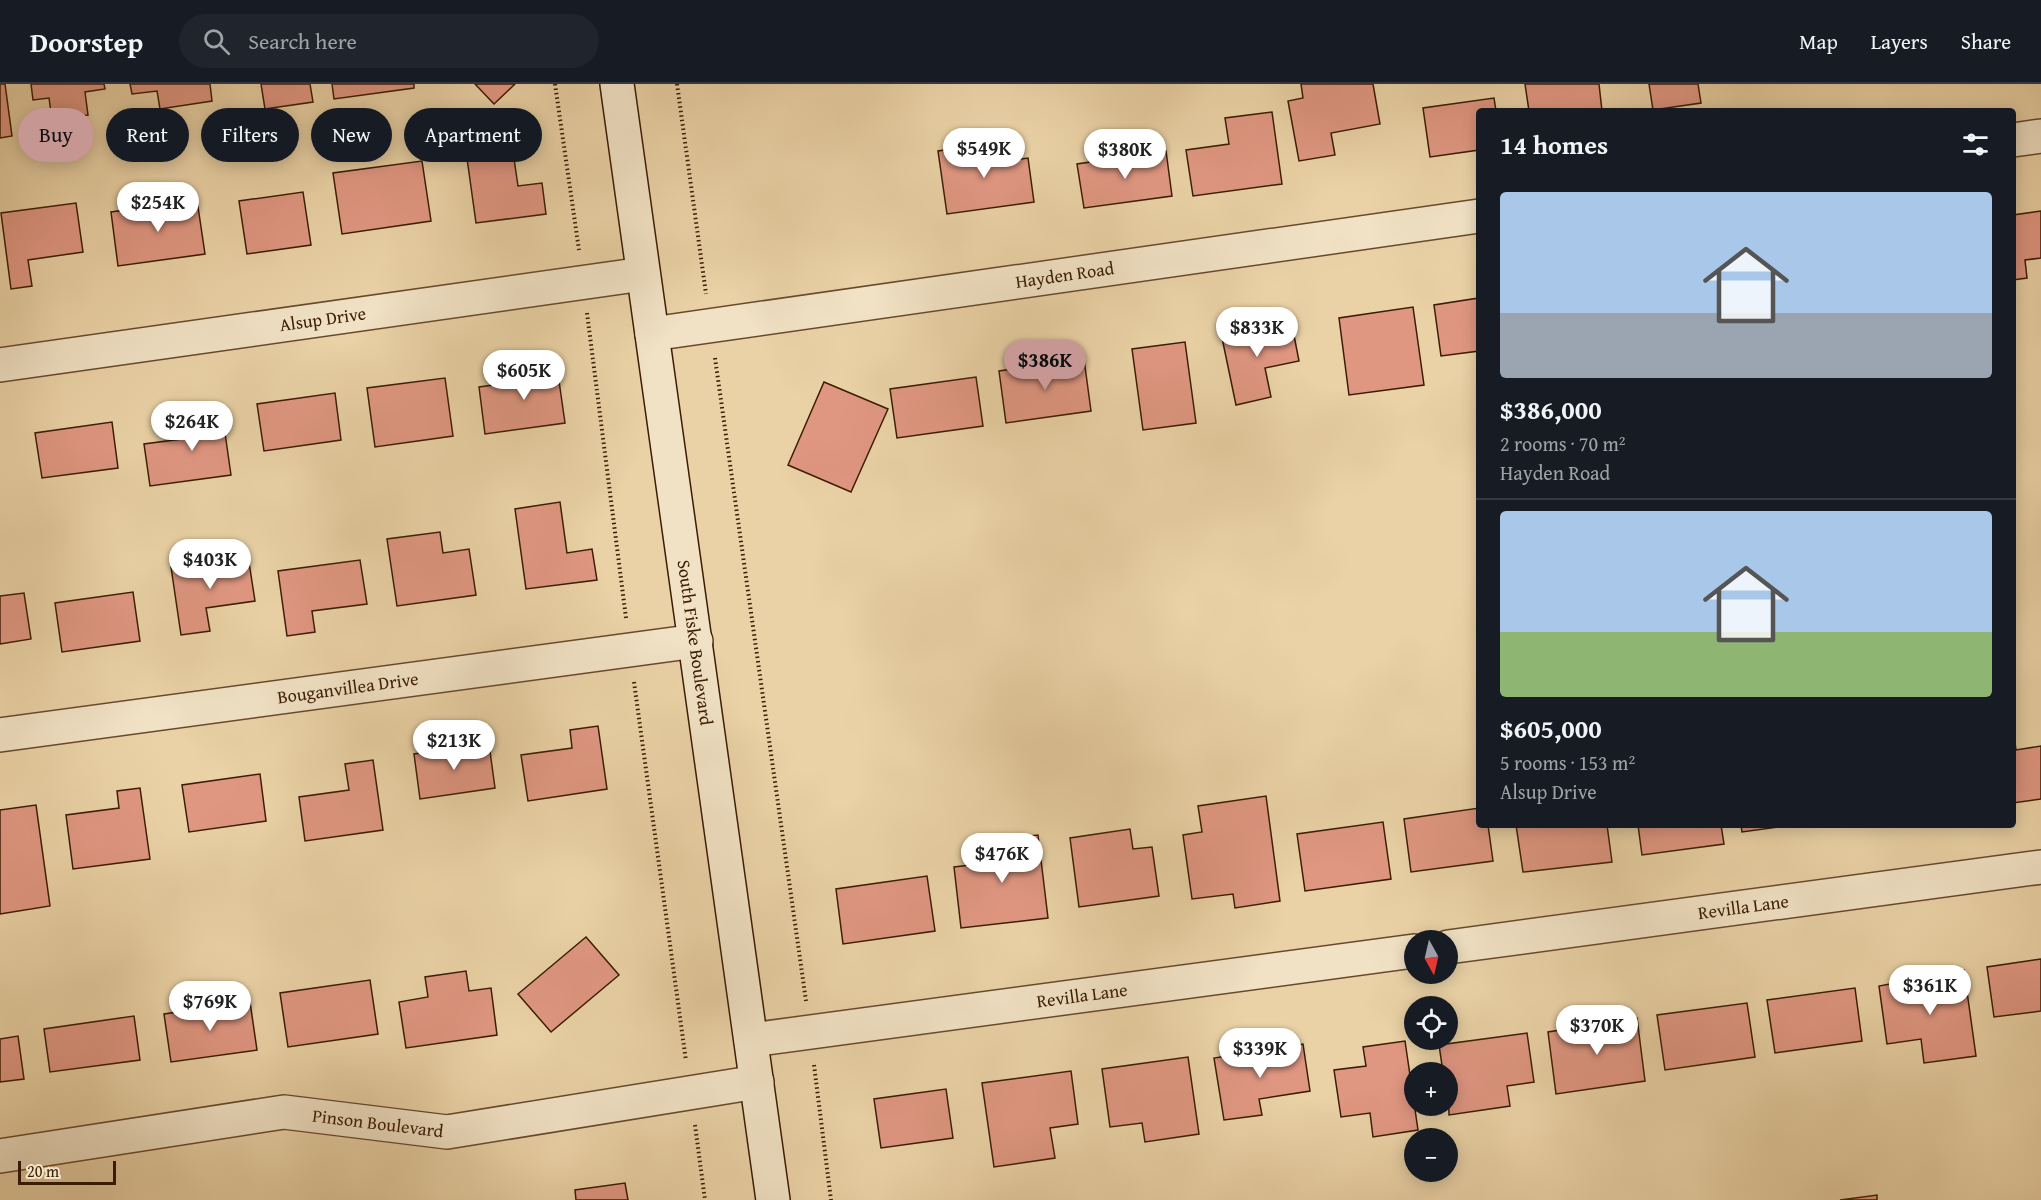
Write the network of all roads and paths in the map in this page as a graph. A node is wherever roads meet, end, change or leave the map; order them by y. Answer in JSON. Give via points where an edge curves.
{"nodes":[{"id":1,"x":555,"y":84,"type":"edge"},
{"id":2,"x":617,"y":84,"type":"edge"},
{"id":3,"x":677,"y":84,"type":"edge"},
{"id":4,"x":2041,"y":135,"type":"edge"},
{"id":5,"x":2016,"y":139,"type":"edge"},
{"id":6,"x":1476,"y":216,"type":"edge"},
{"id":7,"x":580,"y":261,"type":"dead end"},
{"id":8,"x":644,"y":274,"type":"junction"},
{"id":9,"x":585,"y":304,"type":"dead end"},
{"id":10,"x":710,"y":326,"type":"junction"},
{"id":11,"x":652,"y":334,"type":"junction"},
{"id":12,"x":0,"y":365,"type":"edge"},
{"id":13,"x":696,"y":641,"type":"junction"},
{"id":14,"x":630,"y":650,"type":"junction"},
{"id":15,"x":0,"y":735,"type":"edge"},
{"id":16,"x":2041,"y":867,"type":"edge"},
{"id":17,"x":1458,"y":945,"type":"edge"},
{"id":18,"x":1404,"y":952,"type":"edge"},
{"id":19,"x":810,"y":1032,"type":"junction"},
{"id":20,"x":751,"y":1040,"type":"junction"},
{"id":21,"x":757,"y":1082,"type":"junction"},
{"id":22,"x":690,"y":1093,"type":"junction"},
{"id":23,"x":0,"y":1156,"type":"edge"},
{"id":24,"x":705,"y":1200,"type":"edge"},
{"id":25,"x":774,"y":1200,"type":"edge"},
{"id":26,"x":831,"y":1200,"type":"edge"}],
"edges":[{"from":1,"to":7,"type":"path"},
{"from":2,"to":8,"type":"street","name":"South Fiske Boulevard"},
{"from":3,"to":10,"type":"path"},
{"from":4,"to":5,"type":"street"},
{"from":6,"to":10,"type":"street","name":"Hayden Road"},
{"from":8,"to":11,"type":"street","name":"South Fiske Boulevard"},
{"from":8,"to":12,"type":"street","name":"Alsup Drive"},
{"from":9,"to":14,"type":"path"},
{"from":10,"to":11,"type":"street","name":"Hayden Road"},
{"from":10,"to":19,"type":"path"},
{"from":11,"to":13,"type":"street","name":"South Fiske Boulevard"},
{"from":13,"to":14,"type":"street","name":"Bouganvillea Drive"},
{"from":13,"to":20,"type":"street","name":"South Fiske Boulevard"},
{"from":14,"to":15,"type":"street","name":"Bouganvillea Drive"},
{"from":14,"to":22,"type":"path"},
{"from":16,"to":17,"type":"street","name":"Revilla Lane"},
{"from":18,"to":19,"type":"street","name":"Revilla Lane"},
{"from":19,"to":20,"type":"street","name":"Revilla Lane"},
{"from":19,"to":26,"type":"path"},
{"from":20,"to":21,"type":"street","name":"South Fiske Boulevard"},
{"from":21,"to":22,"type":"street","name":"Pinson Boulevard"},
{"from":21,"to":25,"type":"street","name":"South Fiske Boulevard"},
{"from":22,"to":23,"type":"street","name":"Pinson Boulevard","via":[[447,1132],[284,1112]]},
{"from":22,"to":24,"type":"path"}]}
